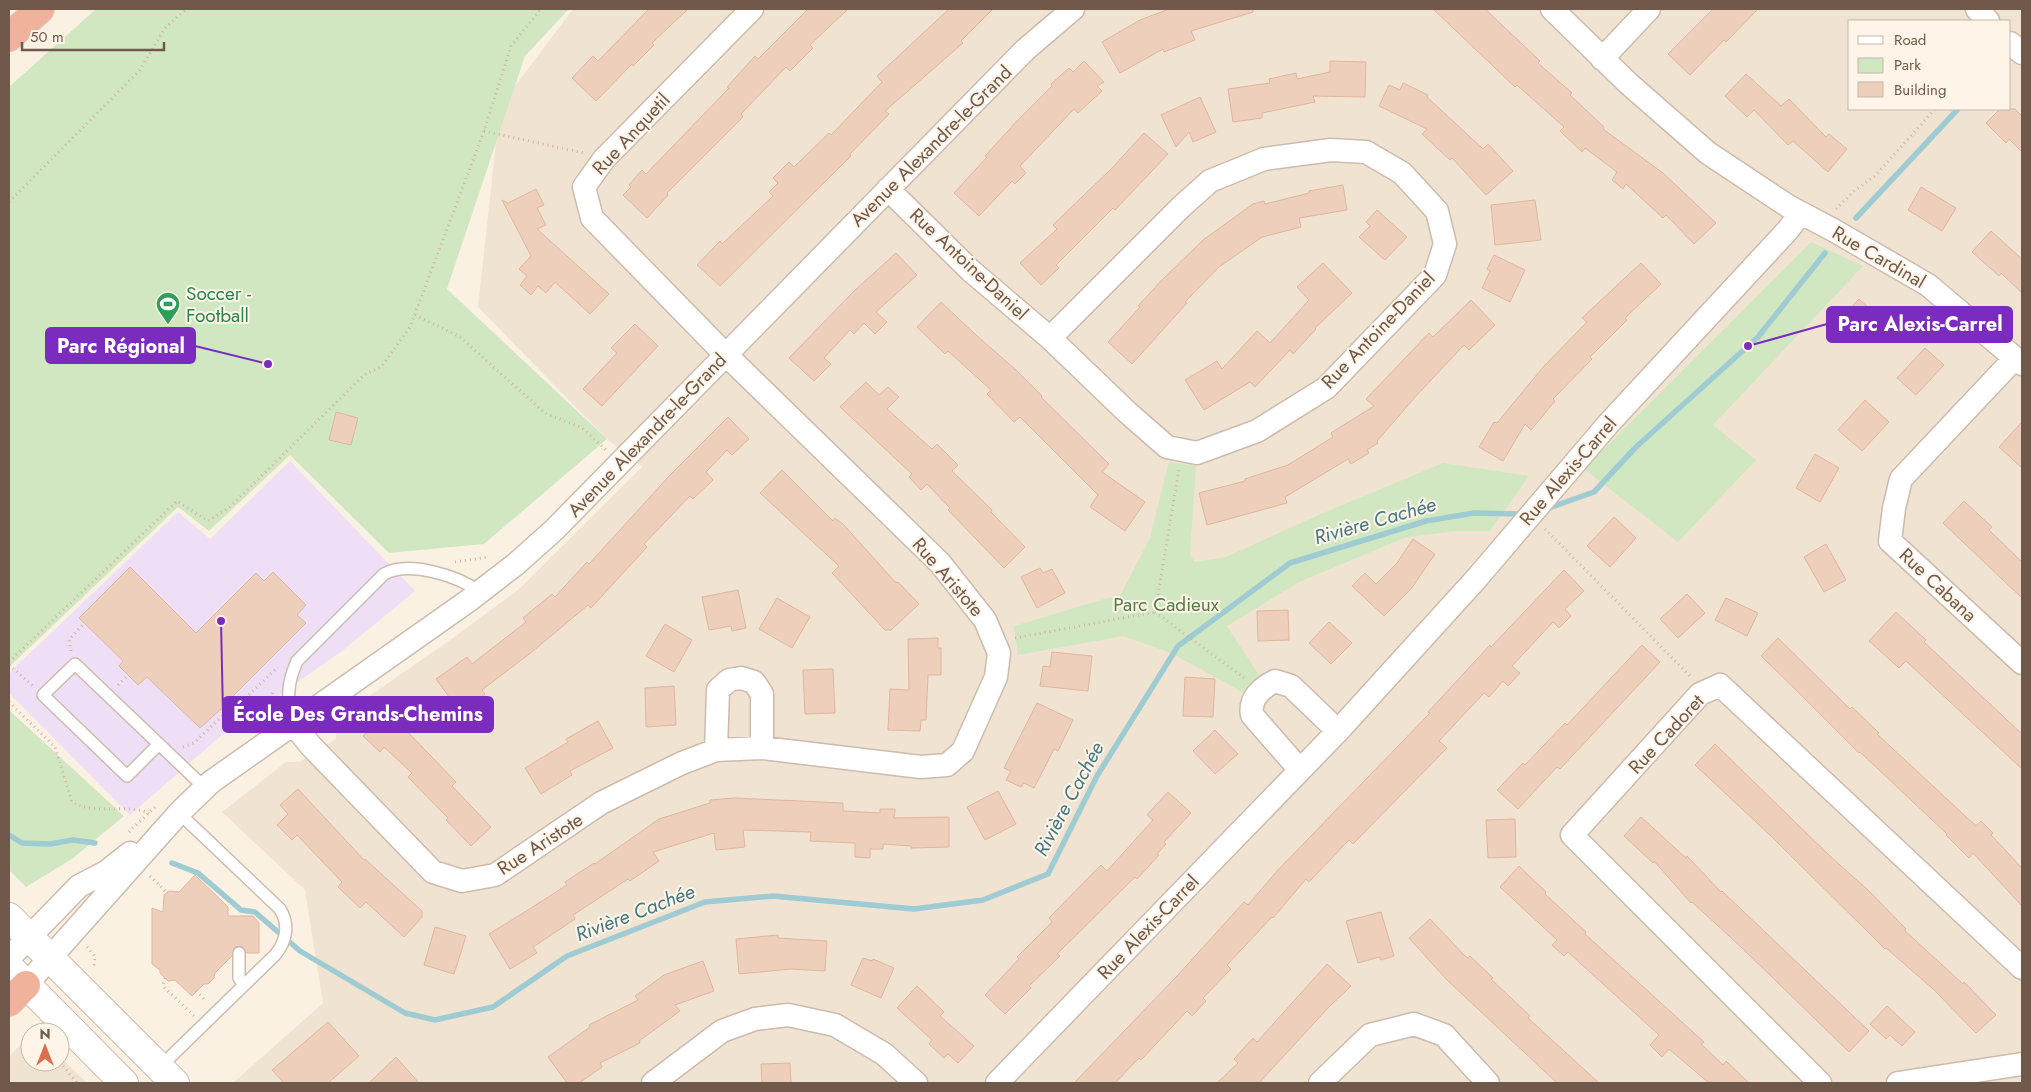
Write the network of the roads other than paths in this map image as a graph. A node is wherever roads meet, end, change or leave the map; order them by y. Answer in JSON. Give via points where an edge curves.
{"nodes":[{"id":1,"x":40,"y":9,"type":"edge"},
{"id":2,"x":752,"y":9,"type":"edge"},
{"id":3,"x":1074,"y":9,"type":"edge"},
{"id":4,"x":1552,"y":9,"type":"edge"},
{"id":5,"x":1650,"y":9,"type":"edge"},
{"id":6,"x":1977,"y":9,"type":"edge"},
{"id":7,"x":1987,"y":20,"type":"edge"},
{"id":8,"x":9,"y":37,"type":"edge"},
{"id":9,"x":2011,"y":44,"type":"edge"},
{"id":10,"x":2022,"y":53,"type":"edge"},
{"id":11,"x":1602,"y":59,"type":"junction"},
{"id":12,"x":888,"y":189,"type":"junction"},
{"id":13,"x":1801,"y":213,"type":"junction"},
{"id":14,"x":1050,"y":338,"type":"junction"},
{"id":15,"x":726,"y":354,"type":"junction"},
{"id":16,"x":2019,"y":361,"type":"edge"},
{"id":17,"x":480,"y":592,"type":"junction"},
{"id":18,"x":2022,"y":662,"type":"edge"},
{"id":19,"x":294,"y":725,"type":"junction"},
{"id":20,"x":1338,"y":731,"type":"junction"},
{"id":21,"x":159,"y":744,"type":"junction"},
{"id":22,"x":762,"y":748,"type":"junction"},
{"id":23,"x":716,"y":750,"type":"junction"},
{"id":24,"x":1300,"y":770,"type":"junction"},
{"id":25,"x":205,"y":788,"type":"junction"},
{"id":26,"x":179,"y":813,"type":"junction"},
{"id":27,"x":9,"y":917,"type":"edge"},
{"id":28,"x":30,"y":938,"type":"junction"},
{"id":29,"x":239,"y":953,"type":"dead end"},
{"id":30,"x":9,"y":958,"type":"edge"},
{"id":31,"x":50,"y":958,"type":"junction"},
{"id":32,"x":2022,"y":968,"type":"edge"},
{"id":33,"x":15,"y":984,"type":"edge"},
{"id":34,"x":244,"y":985,"type":"junction"},
{"id":35,"x":2022,"y":1064,"type":"edge"},
{"id":36,"x":167,"y":1075,"type":"edge"},
{"id":37,"x":124,"y":1083,"type":"edge"},
{"id":38,"x":653,"y":1083,"type":"edge"},
{"id":39,"x":916,"y":1083,"type":"edge"},
{"id":40,"x":997,"y":1083,"type":"edge"},
{"id":41,"x":1320,"y":1083,"type":"edge"},
{"id":42,"x":1488,"y":1083,"type":"edge"},
{"id":43,"x":1820,"y":1083,"type":"edge"},
{"id":44,"x":1898,"y":1083,"type":"edge"}],
"edges":[{"from":1,"to":8,"type":"highway"},
{"from":2,"to":15,"type":"street","name":"Rue Anquetil","via":[[604,159],[584,188],[592,218]]},
{"from":3,"to":12,"type":"street","name":"Avenue Alexandre-le-Grand","via":[[1025,50]]},
{"from":4,"to":11,"type":"street"},
{"from":5,"to":11,"type":"street"},
{"from":6,"to":7,"type":"street"},
{"from":9,"to":10,"type":"street"},
{"from":11,"to":13,"type":"street","via":[[1708,153]]},
{"from":12,"to":14,"type":"street","name":"Rue Antoine-Daniel","via":[[970,270]]},
{"from":12,"to":15,"type":"street","name":"Avenue Alexandre-le-Grand"},
{"from":13,"to":16,"type":"street","name":"Rue Cardinal","via":[[1928,286]]},
{"from":13,"to":20,"type":"street","name":"Rue Alexis-Carrel","via":[[1609,423],[1477,578]]},
{"from":14,"to":14,"type":"street","name":"Rue Antoine-Daniel","via":[[1167,447],[1197,453],[1257,432],[1326,388],[1435,275],[1445,244],[1437,211],[1402,172],[1366,152],[1331,150],[1264,159],[1210,181]]},
{"from":15,"to":17,"type":"street","name":"Avenue Alexandre-le-Grand","via":[[534,548]]},
{"from":15,"to":22,"type":"street","name":"Rue Aristote","via":[[940,563],[986,620],[999,653],[996,677],[962,751],[947,765],[921,767]]},
{"from":16,"to":18,"type":"street","name":"Rue Cabana","via":[[1901,479],[1890,541]]},
{"from":17,"to":19,"type":"street","name":"Avenue Alexandre-le-Grand"},
{"from":17,"to":19,"type":"lane","via":[[453,577],[420,570],[400,568],[384,574],[297,661],[288,691]]},
{"from":19,"to":23,"type":"street","name":"Rue Aristote","via":[[433,872],[462,881],[494,875],[601,803]]},
{"from":19,"to":25,"type":"street","name":"Avenue Alexandre-le-Grand"},
{"from":20,"to":24,"type":"street","name":"Rue Alexis-Carrel"},
{"from":20,"to":24,"type":"street","via":[[1283,682],[1275,680],[1254,698],[1250,708],[1252,716]]},
{"from":21,"to":21,"type":"lane","via":[[75,664],[43,695],[127,776]]},
{"from":21,"to":25,"type":"lane"},
{"from":22,"to":23,"type":"street","name":"Rue Aristote"},
{"from":22,"to":23,"type":"street","via":[[762,694],[754,682],[742,678],[729,680],[718,690]]},
{"from":24,"to":40,"type":"street","name":"Rue Alexis-Carrel"},
{"from":25,"to":26,"type":"street","name":"Avenue Alexandre-le-Grand"},
{"from":26,"to":28,"type":"street","name":"Avenue Alexandre-le-Grand","via":[[114,866],[79,886]]},
{"from":26,"to":31,"type":"street","name":"Avenue Alexandre-le-Grand"},
{"from":26,"to":34,"type":"lane","via":[[283,914],[284,943]]},
{"from":27,"to":28,"type":"street"},
{"from":28,"to":30,"type":"street","name":"Avenue Alexandre-le-Grand"},
{"from":28,"to":31,"type":"street"},
{"from":29,"to":34,"type":"lane","via":[[239,978]]},
{"from":31,"to":33,"type":"street","name":"Avenue Alexandre-le-Grand"},
{"from":31,"to":36,"type":"street"},
{"from":32,"to":43,"type":"street","name":"Rue Cadoret","via":[[1720,685],[1705,691],[1572,835]]},
{"from":33,"to":37,"type":"street"},
{"from":34,"to":36,"type":"lane"},
{"from":35,"to":44,"type":"street"},
{"from":38,"to":39,"type":"street","via":[[722,1032],[755,1019],[788,1015],[835,1025],[884,1054]]},
{"from":41,"to":42,"type":"street","via":[[1370,1035],[1414,1024],[1444,1035]]}]}
